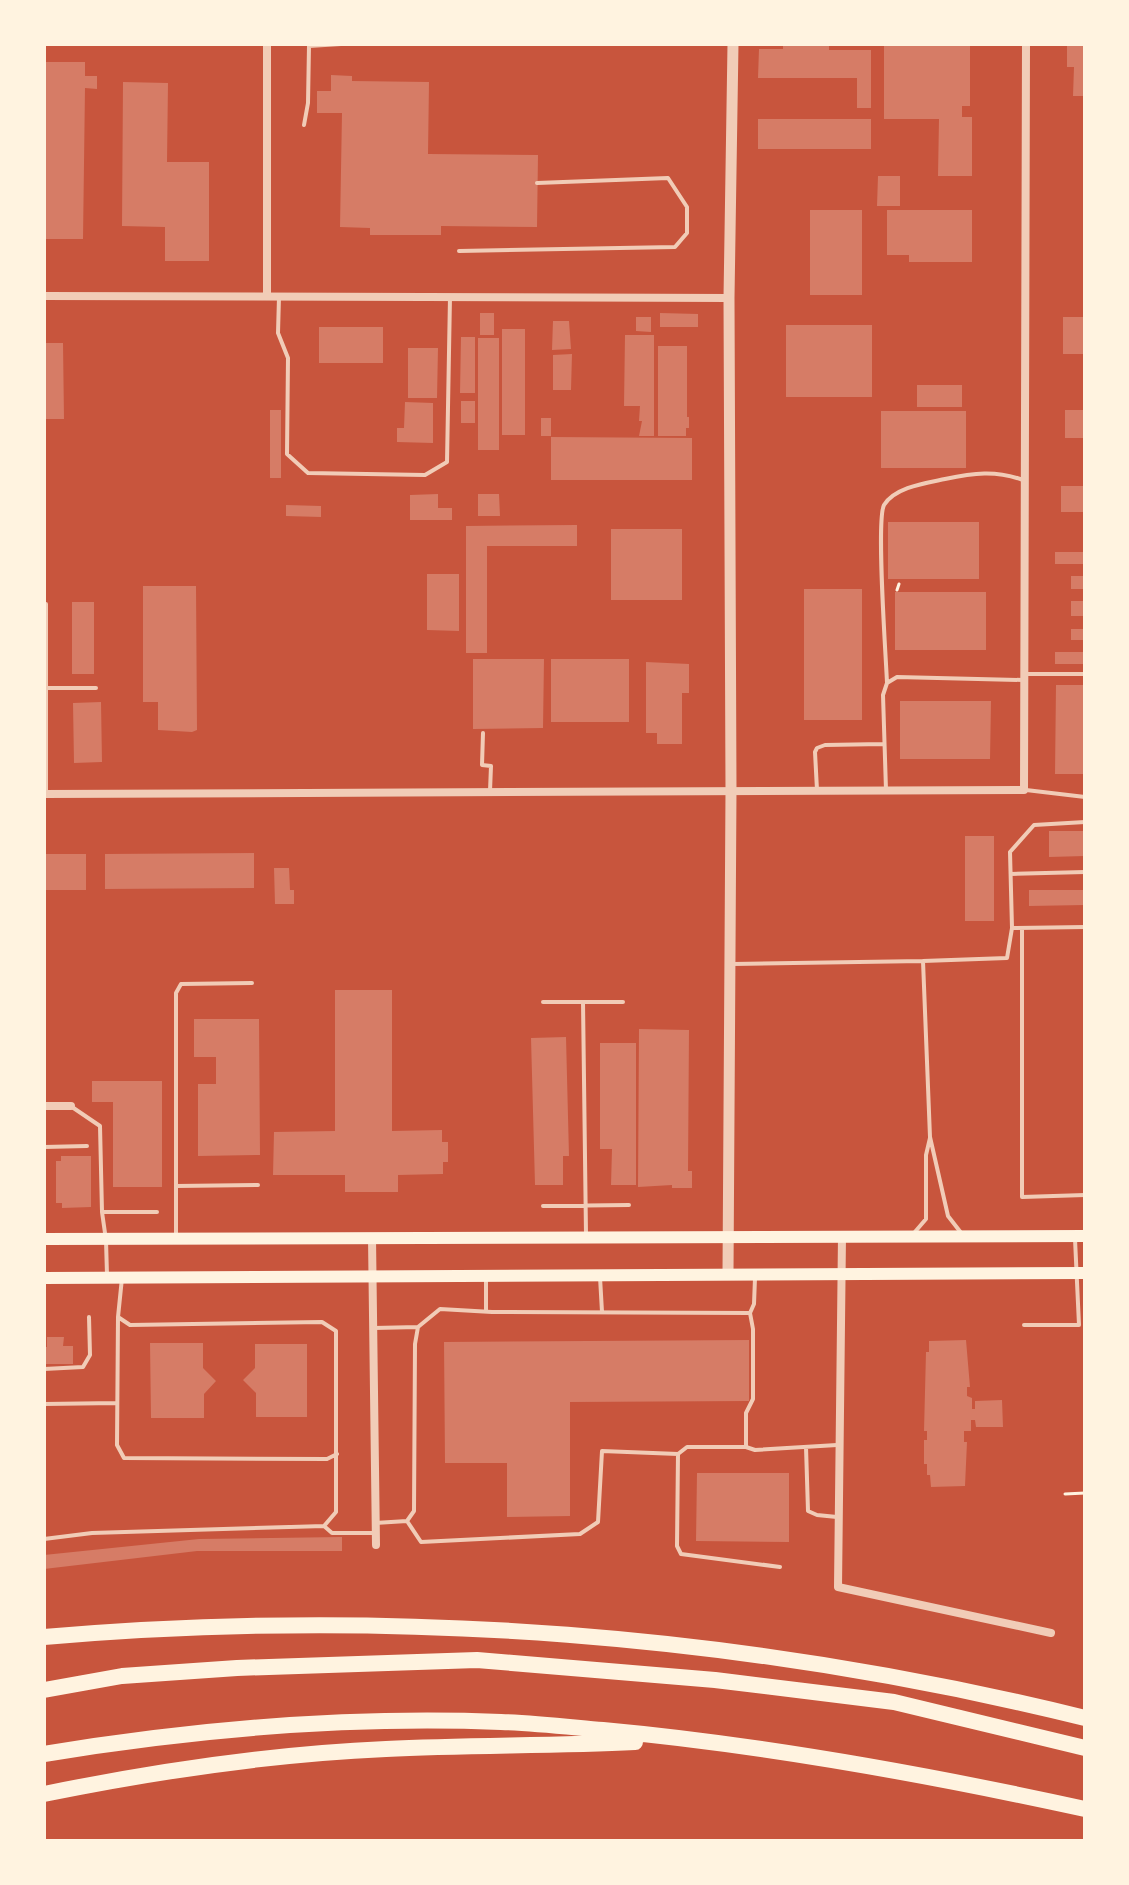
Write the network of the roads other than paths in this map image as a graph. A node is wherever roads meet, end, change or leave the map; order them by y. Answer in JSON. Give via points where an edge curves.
{"nodes":[{"id":1,"x":267,"y":44,"type":"edge"},
{"id":2,"x":341,"y":44,"type":"edge"},
{"id":3,"x":733,"y":44,"type":"edge"},
{"id":4,"x":1026,"y":44,"type":"edge"},
{"id":5,"x":304,"y":125,"type":"dead end"},
{"id":6,"x":537,"y":183,"type":"dead end"},
{"id":7,"x":459,"y":251,"type":"dead end"},
{"id":8,"x":267,"y":295,"type":"junction"},
{"id":9,"x":279,"y":295,"type":"junction"},
{"id":10,"x":44,"y":296,"type":"edge"},
{"id":11,"x":450,"y":296,"type":"junction"},
{"id":12,"x":729,"y":298,"type":"junction"},
{"id":13,"x":1025,"y":480,"type":"junction"},
{"id":14,"x":46,"y":604,"type":"dead end"},
{"id":15,"x":1085,"y":674,"type":"edge"},
{"id":16,"x":1024,"y":677,"type":"junction"},
{"id":17,"x":887,"y":683,"type":"junction"},
{"id":18,"x":48,"y":688,"type":"junction"},
{"id":19,"x":96,"y":688,"type":"dead end"},
{"id":20,"x":483,"y":733,"type":"dead end"},
{"id":21,"x":884,"y":744,"type":"junction"},
{"id":22,"x":731,"y":790,"type":"junction"},
{"id":23,"x":817,"y":790,"type":"junction"},
{"id":24,"x":886,"y":790,"type":"junction"},
{"id":25,"x":1024,"y":790,"type":"junction"},
{"id":26,"x":490,"y":791,"type":"junction"},
{"id":27,"x":45,"y":794,"type":"edge"},
{"id":28,"x":1085,"y":797,"type":"edge"},
{"id":29,"x":1085,"y":822,"type":"edge"},
{"id":30,"x":1085,"y":872,"type":"edge"},
{"id":31,"x":1011,"y":874,"type":"junction"},
{"id":32,"x":1085,"y":927,"type":"edge"},
{"id":33,"x":1012,"y":928,"type":"junction"},
{"id":34,"x":1022,"y":928,"type":"junction"},
{"id":35,"x":923,"y":961,"type":"junction"},
{"id":36,"x":729,"y":964,"type":"junction"},
{"id":37,"x":252,"y":983,"type":"dead end"},
{"id":38,"x":543,"y":1002,"type":"dead end"},
{"id":39,"x":583,"y":1002,"type":"junction"},
{"id":40,"x":623,"y":1002,"type":"dead end"},
{"id":41,"x":44,"y":1106,"type":"edge"},
{"id":42,"x":71,"y":1106,"type":"joint"},
{"id":43,"x":930,"y":1136,"type":"junction"},
{"id":44,"x":87,"y":1146,"type":"dead end"},
{"id":45,"x":44,"y":1147,"type":"edge"},
{"id":46,"x":258,"y":1185,"type":"dead end"},
{"id":47,"x":176,"y":1186,"type":"junction"},
{"id":48,"x":1085,"y":1195,"type":"edge"},
{"id":49,"x":586,"y":1205,"type":"junction"},
{"id":50,"x":629,"y":1205,"type":"dead end"},
{"id":51,"x":543,"y":1206,"type":"dead end"},
{"id":52,"x":102,"y":1212,"type":"junction"},
{"id":53,"x":157,"y":1212,"type":"dead end"},
{"id":54,"x":842,"y":1236,"type":"junction"},
{"id":55,"x":911,"y":1236,"type":"junction"},
{"id":56,"x":963,"y":1236,"type":"junction"},
{"id":57,"x":1080,"y":1236,"type":"edge"},
{"id":58,"x":586,"y":1237,"type":"junction"},
{"id":59,"x":728,"y":1237,"type":"junction"},
{"id":60,"x":372,"y":1238,"type":"junction"},
{"id":61,"x":44,"y":1239,"type":"edge"},
{"id":62,"x":176,"y":1239,"type":"junction"},
{"id":63,"x":106,"y":1240,"type":"junction"},
{"id":64,"x":842,"y":1273,"type":"junction"},
{"id":65,"x":1082,"y":1273,"type":"edge"},
{"id":66,"x":486,"y":1274,"type":"junction"},
{"id":67,"x":600,"y":1274,"type":"junction"},
{"id":68,"x":728,"y":1274,"type":"junction"},
{"id":69,"x":755,"y":1274,"type":"junction"},
{"id":70,"x":373,"y":1275,"type":"junction"},
{"id":71,"x":108,"y":1277,"type":"junction"},
{"id":72,"x":122,"y":1277,"type":"junction"},
{"id":73,"x":44,"y":1278,"type":"edge"},
{"id":74,"x":486,"y":1312,"type":"junction"},
{"id":75,"x":602,"y":1312,"type":"junction"},
{"id":76,"x":750,"y":1313,"type":"junction"},
{"id":77,"x":89,"y":1317,"type":"dead end"},
{"id":78,"x":118,"y":1317,"type":"junction"},
{"id":79,"x":1024,"y":1325,"type":"dead end"},
{"id":80,"x":1082,"y":1325,"type":"edge"},
{"id":81,"x":418,"y":1327,"type":"junction"},
{"id":82,"x":374,"y":1328,"type":"junction"},
{"id":83,"x":44,"y":1369,"type":"edge"},
{"id":84,"x":117,"y":1403,"type":"junction"},
{"id":85,"x":44,"y":1404,"type":"edge"},
{"id":86,"x":840,"y":1445,"type":"junction"},
{"id":87,"x":746,"y":1447,"type":"junction"},
{"id":88,"x":806,"y":1447,"type":"junction"},
{"id":89,"x":337,"y":1454,"type":"junction"},
{"id":90,"x":678,"y":1454,"type":"junction"},
{"id":91,"x":839,"y":1517,"type":"junction"},
{"id":92,"x":407,"y":1521,"type":"junction"},
{"id":93,"x":324,"y":1526,"type":"junction"},
{"id":94,"x":375,"y":1528,"type":"junction"},
{"id":95,"x":44,"y":1539,"type":"edge"},
{"id":96,"x":376,"y":1545,"type":"dead end"},
{"id":97,"x":780,"y":1567,"type":"dead end"},
{"id":98,"x":1051,"y":1633,"type":"dead end"},
{"id":99,"x":44,"y":1637,"type":"edge"},
{"id":100,"x":44,"y":1690,"type":"edge"},
{"id":101,"x":1085,"y":1718,"type":"edge"},
{"id":102,"x":702,"y":1739,"type":"junction"},
{"id":103,"x":1085,"y":1748,"type":"edge"},
{"id":104,"x":44,"y":1754,"type":"edge"},
{"id":105,"x":44,"y":1794,"type":"edge"},
{"id":106,"x":1085,"y":1809,"type":"edge"}],
"edges":[{"from":1,"to":8,"type":"street"},
{"from":2,"to":5,"type":"lane","via":[[309,46]]},
{"from":3,"to":12,"type":"street"},
{"from":4,"to":13,"type":"street"},
{"from":6,"to":7,"type":"lane","via":[[668,178],[687,207],[687,233],[675,247]]},
{"from":8,"to":9,"type":"street"},
{"from":8,"to":10,"type":"street"},
{"from":9,"to":11,"type":"street"},
{"from":9,"to":11,"type":"lane","via":[[278,333],[288,358],[287,454],[308,473],[425,475],[447,462]]},
{"from":11,"to":12,"type":"street"},
{"from":12,"to":22,"type":"street"},
{"from":13,"to":16,"type":"street"},
{"from":13,"to":17,"type":"lane","via":[[990,472],[964,475],[900,491],[884,506]]},
{"from":14,"to":18,"type":"lane"},
{"from":15,"to":16,"type":"lane"},
{"from":16,"to":17,"type":"lane","via":[[897,677]]},
{"from":16,"to":25,"type":"street"},
{"from":17,"to":21,"type":"lane"},
{"from":18,"to":19,"type":"lane"},
{"from":18,"to":27,"type":"lane"},
{"from":20,"to":26,"type":"lane","via":[[482,765],[493,766]]},
{"from":21,"to":23,"type":"lane","via":[[817,748]]},
{"from":21,"to":24,"type":"lane"},
{"from":22,"to":23,"type":"street"},
{"from":22,"to":26,"type":"street"},
{"from":22,"to":36,"type":"street"},
{"from":23,"to":24,"type":"street"},
{"from":24,"to":25,"type":"street"},
{"from":25,"to":28,"type":"lane"},
{"from":26,"to":27,"type":"street"},
{"from":29,"to":31,"type":"lane","via":[[1034,825],[1010,852]]},
{"from":30,"to":31,"type":"lane"},
{"from":31,"to":33,"type":"lane"},
{"from":32,"to":34,"type":"lane"},
{"from":33,"to":34,"type":"lane"},
{"from":33,"to":35,"type":"lane","via":[[1007,958]]},
{"from":34,"to":48,"type":"lane","via":[[1022,1197]]},
{"from":35,"to":36,"type":"lane"},
{"from":35,"to":43,"type":"lane"},
{"from":36,"to":59,"type":"street"},
{"from":37,"to":47,"type":"lane","via":[[181,984],[176,993]]},
{"from":38,"to":39,"type":"lane"},
{"from":39,"to":40,"type":"lane"},
{"from":39,"to":49,"type":"lane"},
{"from":41,"to":42,"type":"street"},
{"from":42,"to":52,"type":"lane","via":[[100,1126]]},
{"from":43,"to":55,"type":"lane","via":[[926,1219]]},
{"from":43,"to":56,"type":"lane","via":[[948,1216]]},
{"from":44,"to":45,"type":"lane"},
{"from":46,"to":47,"type":"lane"},
{"from":47,"to":62,"type":"lane"},
{"from":49,"to":50,"type":"lane"},
{"from":49,"to":51,"type":"lane"},
{"from":49,"to":58,"type":"lane"},
{"from":52,"to":53,"type":"lane"},
{"from":52,"to":63,"type":"lane"},
{"from":54,"to":55,"type":"main road"},
{"from":54,"to":59,"type":"main road"},
{"from":54,"to":64,"type":"street"},
{"from":55,"to":56,"type":"main road"},
{"from":56,"to":57,"type":"main road"},
{"from":57,"to":65,"type":"lane"},
{"from":58,"to":59,"type":"main road"},
{"from":58,"to":60,"type":"main road"},
{"from":59,"to":68,"type":"street"},
{"from":60,"to":62,"type":"main road"},
{"from":60,"to":70,"type":"street"},
{"from":61,"to":63,"type":"main road"},
{"from":62,"to":63,"type":"main road"},
{"from":63,"to":71,"type":"lane"},
{"from":64,"to":65,"type":"main road"},
{"from":64,"to":69,"type":"main road"},
{"from":64,"to":86,"type":"street"},
{"from":65,"to":80,"type":"lane"},
{"from":66,"to":67,"type":"main road"},
{"from":66,"to":70,"type":"main road"},
{"from":66,"to":74,"type":"lane"},
{"from":67,"to":68,"type":"main road"},
{"from":67,"to":75,"type":"lane"},
{"from":68,"to":69,"type":"main road"},
{"from":69,"to":76,"type":"lane"},
{"from":70,"to":72,"type":"main road"},
{"from":70,"to":82,"type":"street"},
{"from":71,"to":72,"type":"main road"},
{"from":71,"to":73,"type":"main road"},
{"from":72,"to":78,"type":"lane"},
{"from":74,"to":75,"type":"lane"},
{"from":74,"to":81,"type":"lane","via":[[440,1309]]},
{"from":75,"to":76,"type":"lane"},
{"from":76,"to":87,"type":"lane","via":[[753,1399],[746,1413]]},
{"from":77,"to":83,"type":"lane","via":[[90,1355],[83,1367]]},
{"from":78,"to":84,"type":"lane"},
{"from":78,"to":89,"type":"lane","via":[[130,1325],[322,1322],[336,1331]]},
{"from":79,"to":80,"type":"lane"},
{"from":81,"to":82,"type":"lane"},
{"from":81,"to":92,"type":"lane","via":[[414,1511]]},
{"from":82,"to":94,"type":"street"},
{"from":84,"to":85,"type":"lane"},
{"from":84,"to":89,"type":"lane","via":[[117,1445],[124,1458],[327,1459]]},
{"from":86,"to":88,"type":"lane"},
{"from":86,"to":91,"type":"street"},
{"from":87,"to":88,"type":"lane"},
{"from":87,"to":90,"type":"lane","via":[[687,1447]]},
{"from":88,"to":91,"type":"lane","via":[[808,1511]]},
{"from":89,"to":93,"type":"lane","via":[[336,1512]]},
{"from":90,"to":92,"type":"lane","via":[[602,1451],[598,1522],[580,1534],[421,1542]]},
{"from":90,"to":97,"type":"lane","via":[[681,1554]]},
{"from":91,"to":98,"type":"street","via":[[838,1587]]},
{"from":92,"to":94,"type":"lane"},
{"from":93,"to":94,"type":"lane","via":[[332,1533]]},
{"from":93,"to":95,"type":"lane"},
{"from":94,"to":96,"type":"street"},
{"from":99,"to":101,"type":"highway","via":[[288,1625],[581,1636],[844,1667]]},
{"from":100,"to":103,"type":"highway","via":[[122,1676],[237,1668],[477,1660],[894,1702]]},
{"from":102,"to":104,"type":"highway","via":[[504,1722],[363,1721],[175,1734]]},
{"from":102,"to":105,"type":"highway","via":[[353,1751],[139,1775]]},
{"from":102,"to":106,"type":"highway","via":[[926,1775]]}]}
